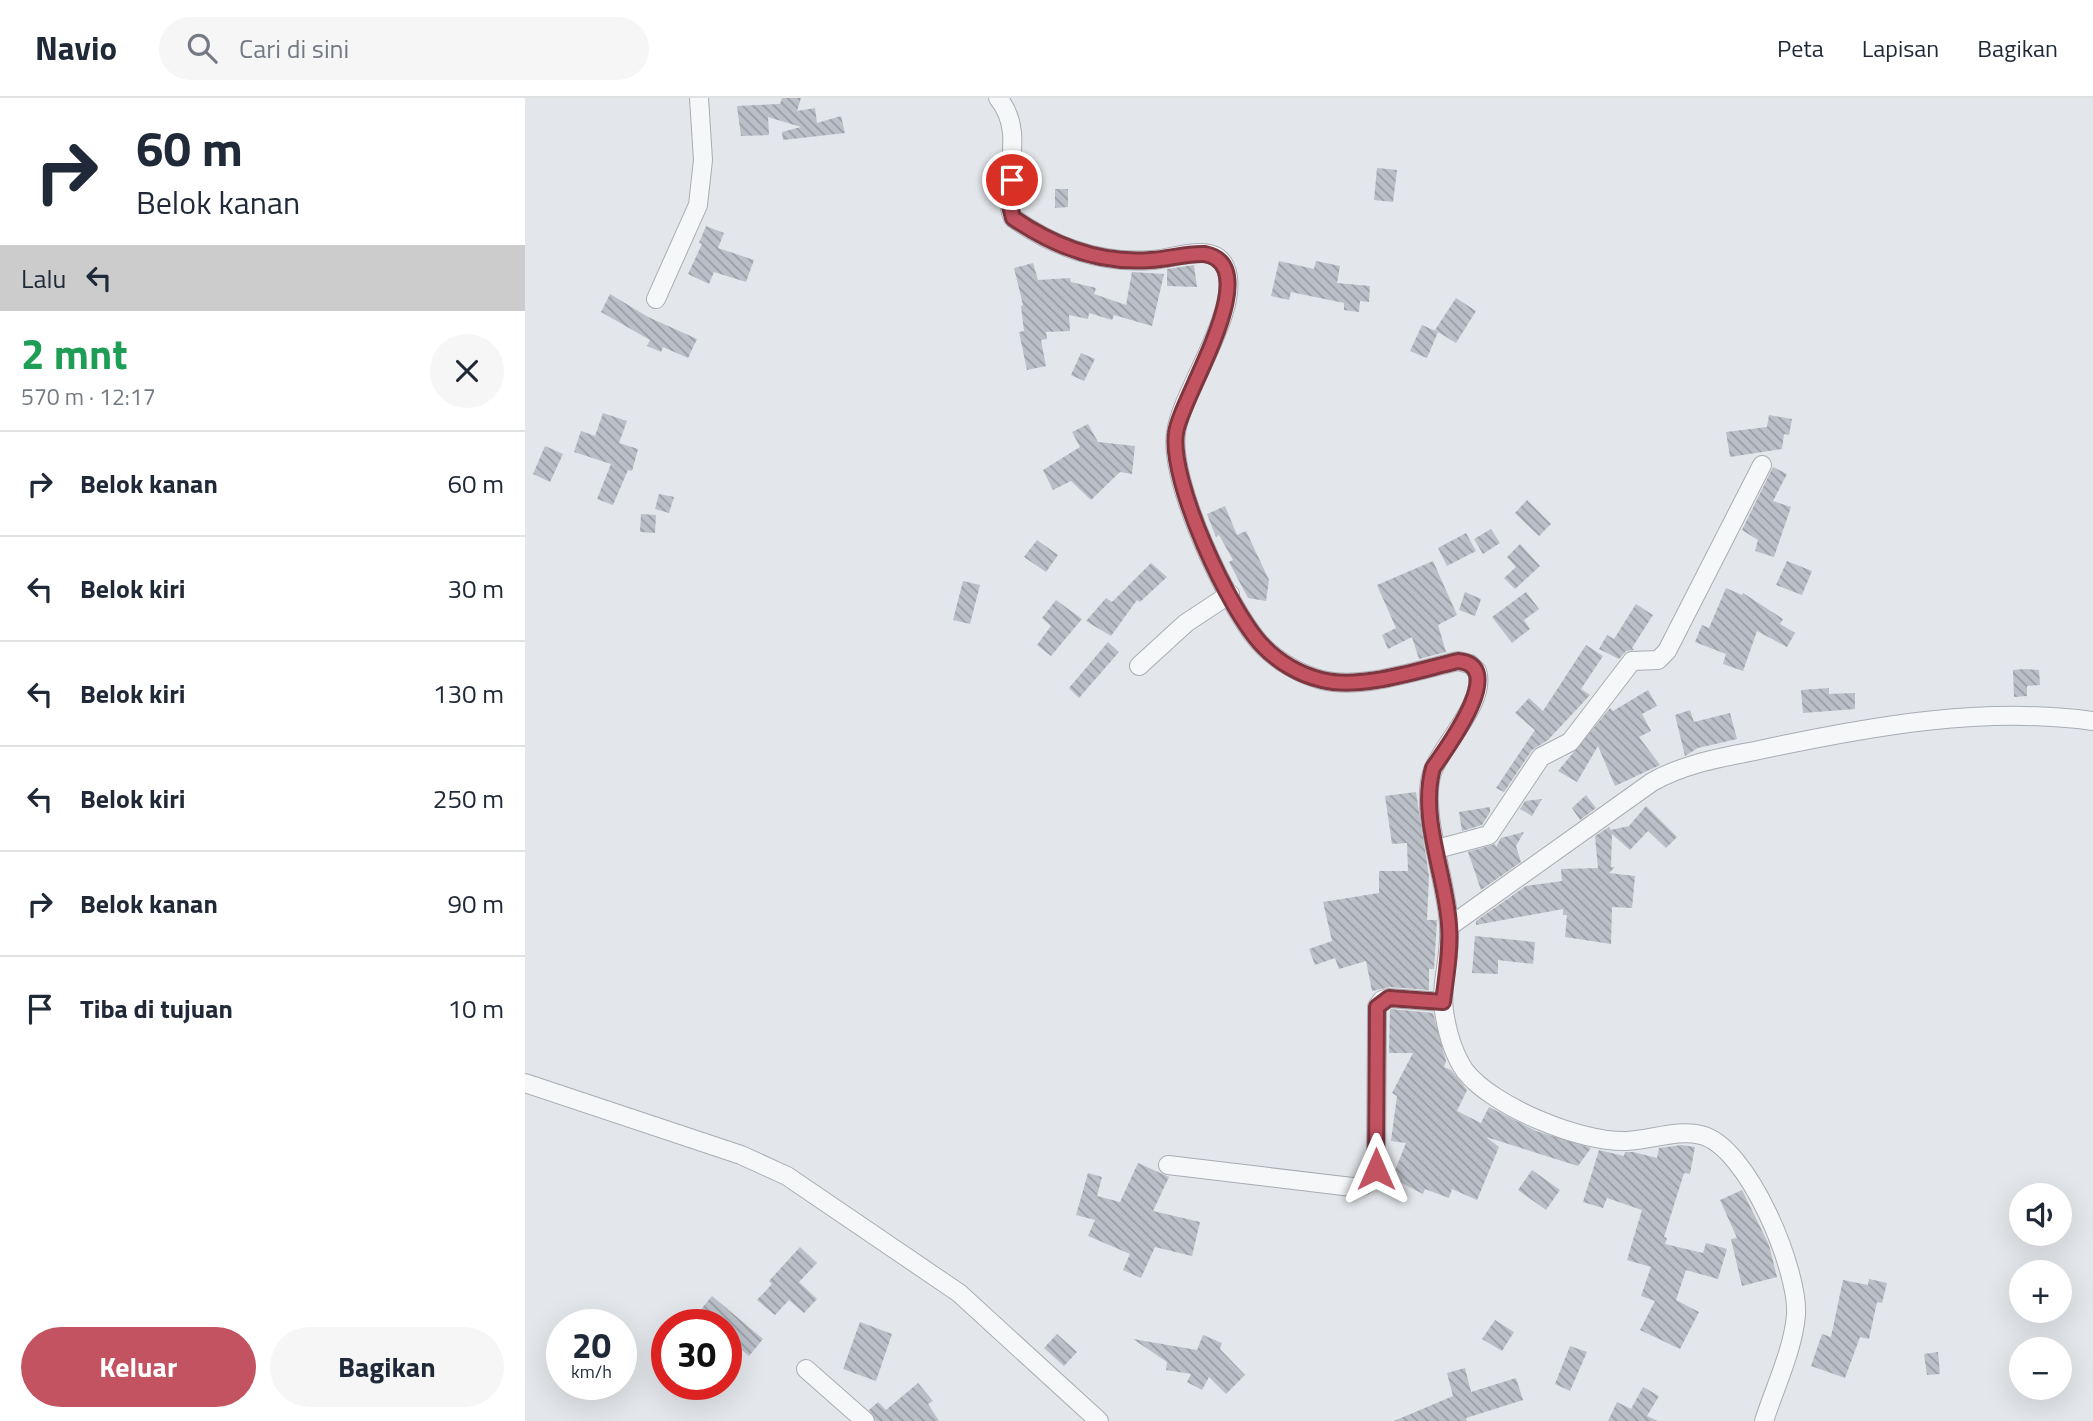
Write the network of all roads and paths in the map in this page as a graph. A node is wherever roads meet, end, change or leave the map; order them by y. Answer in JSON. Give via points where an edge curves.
{"nodes":[{"id":1,"x":699,"y":98,"type":"edge"},
{"id":2,"x":998,"y":98,"type":"edge"},
{"id":3,"x":656,"y":299,"type":"dead end"},
{"id":4,"x":1762,"y":465,"type":"dead end"},
{"id":5,"x":1230,"y":594,"type":"junction"},
{"id":6,"x":1139,"y":666,"type":"dead end"},
{"id":7,"x":2093,"y":721,"type":"edge"},
{"id":8,"x":1437,"y":849,"type":"junction"},
{"id":9,"x":1450,"y":926,"type":"junction"},
{"id":10,"x":1443,"y":1002,"type":"junction"},
{"id":11,"x":525,"y":1083,"type":"edge"},
{"id":12,"x":1168,"y":1165,"type":"dead end"},
{"id":13,"x":806,"y":1369,"type":"dead end"},
{"id":14,"x":865,"y":1421,"type":"edge"},
{"id":15,"x":1099,"y":1421,"type":"edge"},
{"id":16,"x":1763,"y":1421,"type":"edge"}],
"edges":[{"from":1,"to":3,"type":"street","via":[[703,160],[698,205]]},
{"from":2,"to":5,"type":"street","via":[[1011,130],[1013,218],[1041,235],[1103,260],[1148,261],[1199,253],[1224,264],[1228,280],[1223,316],[1183,408],[1175,443],[1184,495]]},
{"from":4,"to":8,"type":"street","via":[[1667,651],[1658,660],[1632,661],[1570,742],[1541,757],[1491,834]]},
{"from":5,"to":6,"type":"street","via":[[1186,623]]},
{"from":5,"to":8,"type":"street","via":[[1264,647],[1295,670],[1317,678],[1361,681],[1458,661],[1474,667],[1477,692],[1430,780]]},
{"from":7,"to":9,"type":"street","via":[[2028,714],[1891,725],[1682,767],[1618,805]]},
{"from":8,"to":9,"type":"street"},
{"from":9,"to":10,"type":"street"},
{"from":10,"to":12,"type":"street","via":[[1389,998],[1377,1007],[1376,1169],[1368,1183],[1352,1187]]},
{"from":10,"to":16,"type":"street","via":[[1461,1063],[1481,1086],[1504,1100],[1558,1127],[1599,1139],[1698,1134],[1718,1143],[1734,1158],[1772,1226],[1795,1287],[1793,1333]]},
{"from":11,"to":15,"type":"street","via":[[741,1155],[787,1176],[959,1293]]},
{"from":13,"to":14,"type":"street"}]}
